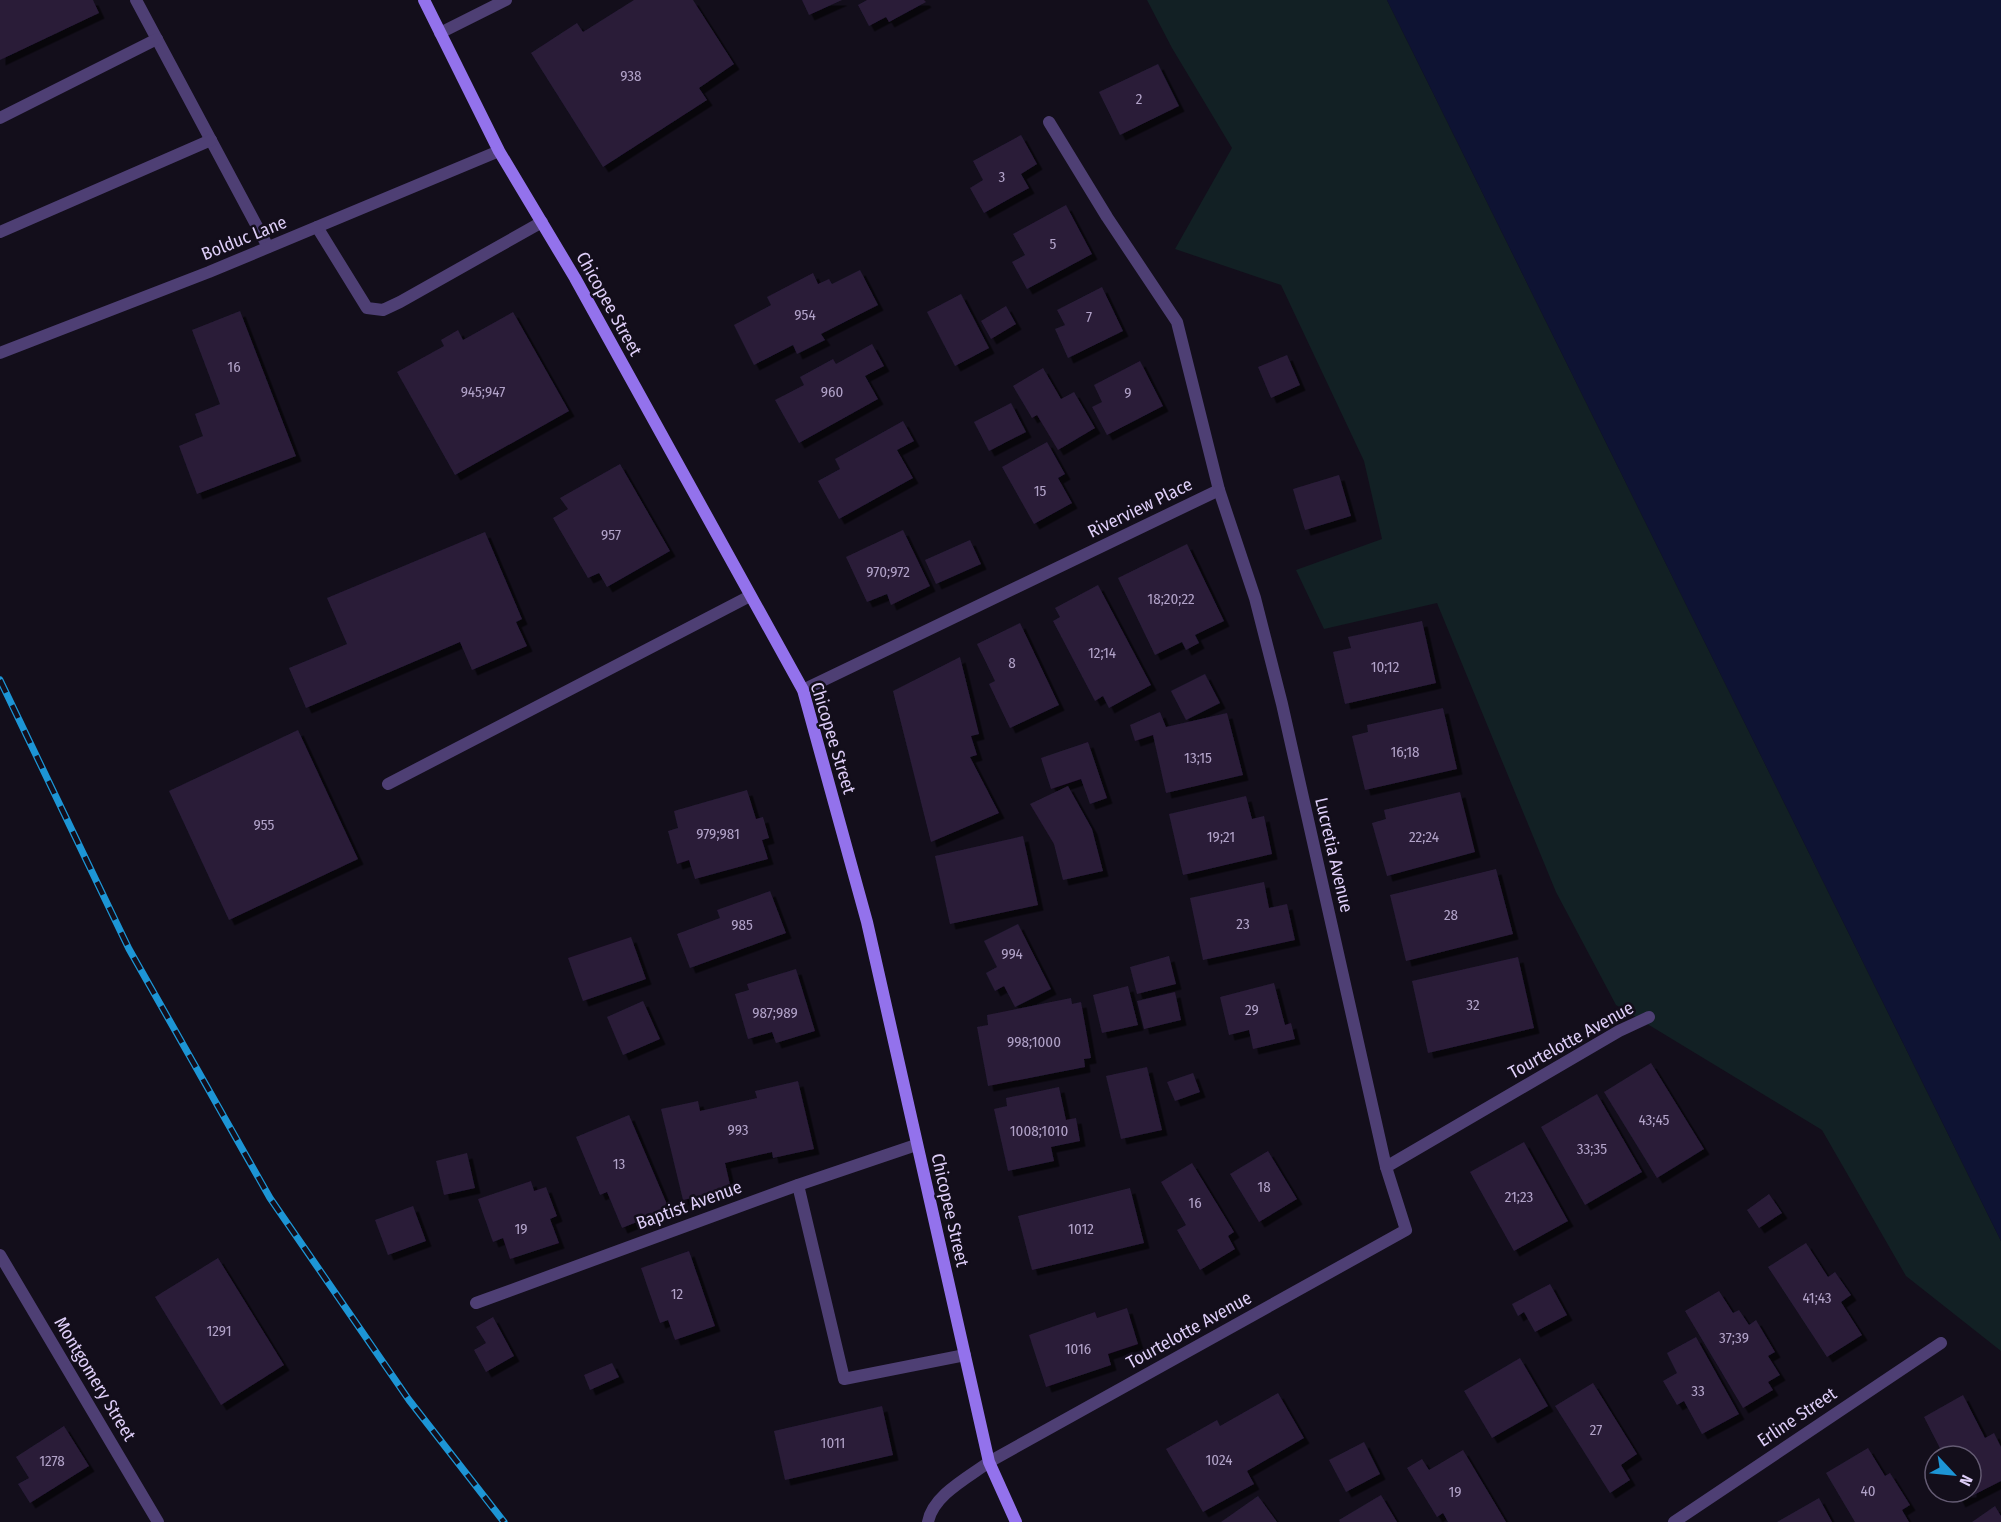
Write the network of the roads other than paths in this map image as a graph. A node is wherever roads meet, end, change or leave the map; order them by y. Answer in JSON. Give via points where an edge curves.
{"nodes":[{"id":1,"x":136,"y":0,"type":"edge"},
{"id":2,"x":424,"y":0,"type":"edge"},
{"id":3,"x":506,"y":0,"type":"edge"},
{"id":4,"x":440,"y":33,"type":"junction"},
{"id":5,"x":156,"y":39,"type":"junction"},
{"id":6,"x":0,"y":118,"type":"edge"},
{"id":7,"x":1049,"y":122,"type":"dead end"},
{"id":8,"x":211,"y":140,"type":"junction"},
{"id":9,"x":499,"y":151,"type":"junction"},
{"id":10,"x":542,"y":222,"type":"junction"},
{"id":11,"x":317,"y":227,"type":"junction"},
{"id":12,"x":0,"y":232,"type":"edge"},
{"id":13,"x":268,"y":247,"type":"junction"},
{"id":14,"x":0,"y":353,"type":"edge"},
{"id":15,"x":1219,"y":490,"type":"junction"},
{"id":16,"x":750,"y":596,"type":"junction"},
{"id":17,"x":803,"y":690,"type":"junction"},
{"id":18,"x":387,"y":784,"type":"dead end"},
{"id":19,"x":1649,"y":1017,"type":"dead end"},
{"id":20,"x":916,"y":1145,"type":"junction"},
{"id":21,"x":1386,"y":1167,"type":"junction"},
{"id":22,"x":798,"y":1185,"type":"junction"},
{"id":23,"x":1406,"y":1230,"type":"joint"},
{"id":24,"x":0,"y":1255,"type":"edge"},
{"id":25,"x":476,"y":1303,"type":"dead end"},
{"id":26,"x":1941,"y":1342,"type":"dead end"},
{"id":27,"x":965,"y":1355,"type":"junction"},
{"id":28,"x":989,"y":1462,"type":"junction"},
{"id":29,"x":158,"y":1522,"type":"edge"},
{"id":30,"x":928,"y":1522,"type":"edge"},
{"id":31,"x":1016,"y":1522,"type":"edge"},
{"id":32,"x":1674,"y":1522,"type":"edge"}],
"edges":[{"from":1,"to":5,"type":"street"},
{"from":2,"to":4,"type":"main road","name":"Chicopee Street"},
{"from":3,"to":4,"type":"street"},
{"from":4,"to":9,"type":"main road","name":"Chicopee Street"},
{"from":5,"to":6,"type":"street"},
{"from":5,"to":8,"type":"street"},
{"from":7,"to":15,"type":"street","name":"Riverview Place","via":[[1177,322]]},
{"from":8,"to":12,"type":"street"},
{"from":8,"to":13,"type":"street"},
{"from":9,"to":10,"type":"main road","name":"Chicopee Street"},
{"from":9,"to":11,"type":"street","name":"Bolduc Lane"},
{"from":10,"to":11,"type":"street","via":[[383,310],[367,308]]},
{"from":10,"to":16,"type":"main road","name":"Chicopee Street"},
{"from":11,"to":13,"type":"street","name":"Bolduc Lane"},
{"from":13,"to":14,"type":"street","name":"Bolduc Lane"},
{"from":15,"to":17,"type":"street","name":"Riverview Place"},
{"from":15,"to":21,"type":"street","name":"Lucretia Avenue","via":[[1255,598],[1279,693]]},
{"from":16,"to":17,"type":"main road","name":"Chicopee Street"},
{"from":16,"to":18,"type":"street"},
{"from":17,"to":20,"type":"main road","name":"Chicopee Street","via":[[867,922]]},
{"from":19,"to":21,"type":"street","name":"Tourtelotte Avenue"},
{"from":20,"to":22,"type":"street","name":"Baptist Avenue"},
{"from":20,"to":27,"type":"main road","name":"Chicopee Street"},
{"from":21,"to":23,"type":"street","name":"Lucretia Avenue"},
{"from":22,"to":25,"type":"street","name":"Baptist Avenue"},
{"from":22,"to":27,"type":"street","via":[[844,1379]]},
{"from":23,"to":28,"type":"street","name":"Tourtelotte Avenue"},
{"from":24,"to":29,"type":"street","name":"Montgomery Street"},
{"from":26,"to":32,"type":"street","name":"Erline Street"},
{"from":27,"to":28,"type":"main road","name":"Chicopee Street"},
{"from":28,"to":30,"type":"street","name":"Tourtelotte Avenue","via":[[944,1495]]},
{"from":28,"to":31,"type":"main road","name":"Chicopee Street"}]}
